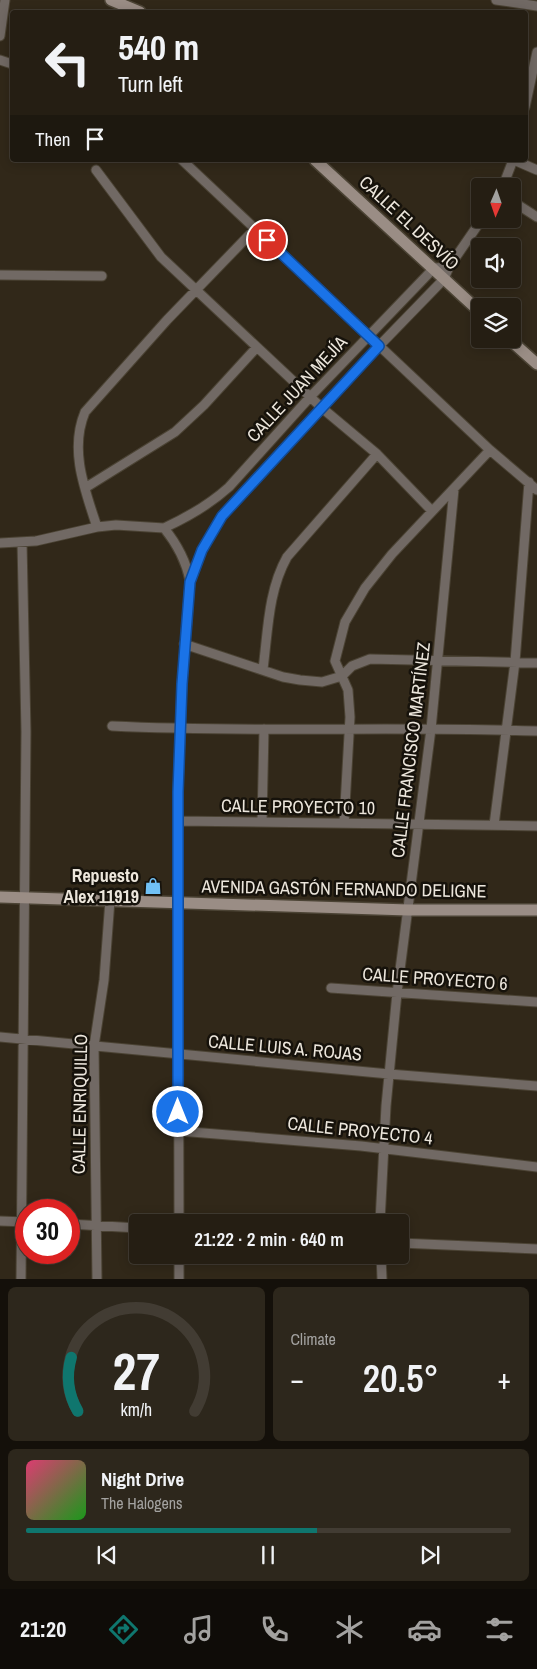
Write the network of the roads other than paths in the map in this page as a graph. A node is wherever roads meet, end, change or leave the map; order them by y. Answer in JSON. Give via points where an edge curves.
{"nodes":[{"id":1,"x":5,"y":0,"type":"edge"},
{"id":2,"x":111,"y":0,"type":"edge"},
{"id":3,"x":496,"y":0,"type":"edge"},
{"id":4,"x":537,"y":6,"type":"edge"},
{"id":5,"x":135,"y":10,"type":"edge"},
{"id":6,"x":0,"y":36,"type":"edge"},
{"id":7,"x":537,"y":52,"type":"edge"},
{"id":8,"x":531,"y":77,"type":"edge"},
{"id":9,"x":528,"y":92,"type":"edge"},
{"id":10,"x":184,"y":162,"type":"edge"},
{"id":11,"x":317,"y":162,"type":"edge"},
{"id":12,"x":513,"y":162,"type":"edge"},
{"id":13,"x":519,"y":162,"type":"edge"},
{"id":14,"x":96,"y":170,"type":"dead end"},
{"id":15,"x":537,"y":170,"type":"edge"},
{"id":16,"x":506,"y":178,"type":"edge"},
{"id":17,"x":521,"y":207,"type":"edge"},
{"id":18,"x":537,"y":217,"type":"edge"},
{"id":19,"x":476,"y":228,"type":"edge"},
{"id":20,"x":255,"y":229,"type":"junction"},
{"id":21,"x":449,"y":267,"type":"junction"},
{"id":22,"x":434,"y":268,"type":"junction"},
{"id":23,"x":0,"y":275,"type":"edge"},
{"id":24,"x":102,"y":276,"type":"dead end"},
{"id":25,"x":444,"y":279,"type":"junction"},
{"id":26,"x":196,"y":290,"type":"junction"},
{"id":27,"x":471,"y":304,"type":"edge"},
{"id":28,"x":368,"y":336,"type":"junction"},
{"id":29,"x":379,"y":346,"type":"junction"},
{"id":30,"x":257,"y":347,"type":"junction"},
{"id":31,"x":519,"y":348,"type":"edge"},
{"id":32,"x":537,"y":364,"type":"edge"},
{"id":33,"x":311,"y":396,"type":"junction"},
{"id":34,"x":322,"y":408,"type":"junction"},
{"id":35,"x":490,"y":450,"type":"junction"},
{"id":36,"x":376,"y":454,"type":"junction"},
{"id":37,"x":529,"y":482,"type":"junction"},
{"id":38,"x":85,"y":488,"type":"junction"},
{"id":39,"x":454,"y":489,"type":"junction"},
{"id":40,"x":537,"y":490,"type":"edge"},
{"id":41,"x":432,"y":512,"type":"junction"},
{"id":42,"x":97,"y":527,"type":"junction"},
{"id":43,"x":164,"y":528,"type":"junction"},
{"id":44,"x":22,"y":542,"type":"junction"},
{"id":45,"x":0,"y":543,"type":"edge"},
{"id":46,"x":190,"y":582,"type":"junction"},
{"id":47,"x":184,"y":644,"type":"junction"},
{"id":48,"x":438,"y":660,"type":"junction"},
{"id":49,"x":515,"y":662,"type":"junction"},
{"id":50,"x":537,"y":663,"type":"edge"},
{"id":51,"x":263,"y":669,"type":"junction"},
{"id":52,"x":342,"y":676,"type":"junction"},
{"id":53,"x":112,"y":726,"type":"dead end"},
{"id":54,"x":264,"y":728,"type":"junction"},
{"id":55,"x":431,"y":728,"type":"junction"},
{"id":56,"x":181,"y":729,"type":"junction"},
{"id":57,"x":350,"y":729,"type":"junction"},
{"id":58,"x":508,"y":730,"type":"junction"},
{"id":59,"x":537,"y":731,"type":"edge"},
{"id":60,"x":178,"y":821,"type":"junction"},
{"id":61,"x":262,"y":822,"type":"junction"},
{"id":62,"x":344,"y":823,"type":"junction"},
{"id":63,"x":418,"y":824,"type":"junction"},
{"id":64,"x":494,"y":825,"type":"junction"},
{"id":65,"x":537,"y":826,"type":"edge"},
{"id":66,"x":0,"y":898,"type":"edge"},
{"id":67,"x":25,"y":898,"type":"junction"},
{"id":68,"x":110,"y":900,"type":"junction"},
{"id":69,"x":178,"y":902,"type":"junction"},
{"id":70,"x":408,"y":910,"type":"junction"},
{"id":71,"x":537,"y":910,"type":"edge"},
{"id":72,"x":331,"y":988,"type":"dead end"},
{"id":73,"x":397,"y":993,"type":"junction"},
{"id":74,"x":537,"y":1002,"type":"edge"},
{"id":75,"x":0,"y":1037,"type":"edge"},
{"id":76,"x":24,"y":1039,"type":"junction"},
{"id":77,"x":94,"y":1046,"type":"junction"},
{"id":78,"x":179,"y":1054,"type":"junction"},
{"id":79,"x":389,"y":1074,"type":"junction"},
{"id":80,"x":537,"y":1086,"type":"edge"},
{"id":81,"x":178,"y":1131,"type":"junction"},
{"id":82,"x":383,"y":1149,"type":"junction"},
{"id":83,"x":537,"y":1167,"type":"edge"},
{"id":84,"x":24,"y":1199,"type":"edge"},
{"id":85,"x":178,"y":1214,"type":"edge"},
{"id":86,"x":380,"y":1214,"type":"edge"},
{"id":87,"x":0,"y":1221,"type":"edge"},
{"id":88,"x":15,"y":1222,"type":"edge"},
{"id":89,"x":80,"y":1225,"type":"edge"},
{"id":90,"x":96,"y":1226,"type":"junction"},
{"id":91,"x":129,"y":1228,"type":"edge"},
{"id":92,"x":409,"y":1243,"type":"edge"},
{"id":93,"x":537,"y":1249,"type":"edge"},
{"id":94,"x":22,"y":1264,"type":"edge"},
{"id":95,"x":179,"y":1264,"type":"edge"},
{"id":96,"x":381,"y":1264,"type":"edge"},
{"id":97,"x":21,"y":1279,"type":"edge"},
{"id":98,"x":97,"y":1279,"type":"edge"},
{"id":99,"x":179,"y":1279,"type":"edge"},
{"id":100,"x":382,"y":1279,"type":"edge"}],
"edges":[{"from":1,"to":6,"type":"street"},
{"from":2,"to":5,"type":"street"},
{"from":3,"to":4,"type":"street"},
{"from":7,"to":8,"type":"street"},
{"from":8,"to":9,"type":"street"},
{"from":10,"to":20,"type":"street"},
{"from":11,"to":22,"type":"street","name":"CALLE EL DESVÍO"},
{"from":12,"to":16,"type":"street"},
{"from":13,"to":15,"type":"street"},
{"from":14,"to":26,"type":"street","via":[[161,257]]},
{"from":17,"to":18,"type":"street"},
{"from":19,"to":21,"type":"street","name":"CALLE JUAN MEJÍA"},
{"from":20,"to":26,"type":"street"},
{"from":20,"to":28,"type":"street"},
{"from":21,"to":22,"type":"street"},
{"from":21,"to":25,"type":"street","name":"CALLE JUAN MEJÍA"},
{"from":22,"to":25,"type":"street","name":"CALLE EL DESVÍO"},
{"from":22,"to":28,"type":"street","name":"CALLE JUAN MEJÍA"},
{"from":23,"to":24,"type":"street"},
{"from":25,"to":27,"type":"street","name":"CALLE EL DESVÍO"},
{"from":25,"to":29,"type":"street","name":"CALLE JUAN MEJÍA"},
{"from":26,"to":30,"type":"street"},
{"from":26,"to":38,"type":"street","via":[[85,412],[78,440],[78,459]]},
{"from":28,"to":29,"type":"street"},
{"from":28,"to":33,"type":"street","name":"CALLE JUAN MEJÍA"},
{"from":29,"to":34,"type":"street","name":"CALLE JUAN MEJÍA"},
{"from":29,"to":35,"type":"street"},
{"from":30,"to":33,"type":"street"},
{"from":30,"to":38,"type":"street","via":[[175,432]]},
{"from":31,"to":32,"type":"street"},
{"from":33,"to":34,"type":"street"},
{"from":33,"to":43,"type":"street","name":"CALLE JUAN MEJÍA","via":[[230,487],[214,501]]},
{"from":34,"to":36,"type":"street"},
{"from":34,"to":46,"type":"street","name":"CALLE JUAN MEJÍA","via":[[222,516],[202,550]]},
{"from":35,"to":37,"type":"street"},
{"from":35,"to":39,"type":"street"},
{"from":36,"to":41,"type":"street"},
{"from":36,"to":51,"type":"street","via":[[287,557],[278,574]]},
{"from":37,"to":40,"type":"street"},
{"from":37,"to":49,"type":"street"},
{"from":38,"to":42,"type":"street"},
{"from":39,"to":41,"type":"street"},
{"from":39,"to":48,"type":"street","name":"CALLE FRANCISCO MARTÍNEZ"},
{"from":41,"to":52,"type":"street","via":[[365,588],[346,622],[335,661]]},
{"from":42,"to":43,"type":"street"},
{"from":42,"to":44,"type":"street"},
{"from":43,"to":46,"type":"street","via":[[182,555]]},
{"from":44,"to":45,"type":"street"},
{"from":44,"to":67,"type":"street"},
{"from":46,"to":47,"type":"street","name":"CALLE JUAN MEJÍA"},
{"from":47,"to":51,"type":"street"},
{"from":47,"to":56,"type":"street","name":"CALLE JUAN MEJÍA"},
{"from":48,"to":49,"type":"street"},
{"from":48,"to":52,"type":"street","via":[[370,659],[352,666]]},
{"from":48,"to":55,"type":"street","name":"CALLE FRANCISCO MARTÍNEZ"},
{"from":49,"to":50,"type":"street"},
{"from":49,"to":58,"type":"street"},
{"from":51,"to":52,"type":"street","via":[[283,677],[322,682]]},
{"from":52,"to":57,"type":"street","via":[[348,690]]},
{"from":53,"to":56,"type":"street"},
{"from":54,"to":56,"type":"street"},
{"from":54,"to":57,"type":"street"},
{"from":54,"to":61,"type":"street"},
{"from":55,"to":57,"type":"street"},
{"from":55,"to":58,"type":"street"},
{"from":55,"to":63,"type":"street","name":"CALLE FRANCISCO MARTÍNEZ"},
{"from":56,"to":60,"type":"street","name":"CALLE JUAN MEJÍA"},
{"from":57,"to":62,"type":"street"},
{"from":58,"to":59,"type":"street"},
{"from":58,"to":64,"type":"street"},
{"from":60,"to":61,"type":"street","name":"CALLE PROYECTO 10"},
{"from":60,"to":69,"type":"street","name":"CALLE JUAN MEJÍA"},
{"from":61,"to":62,"type":"street","name":"CALLE PROYECTO 10"},
{"from":62,"to":63,"type":"street","name":"CALLE PROYECTO 10"},
{"from":63,"to":64,"type":"street","name":"CALLE PROYECTO 10"},
{"from":63,"to":70,"type":"street","name":"CALLE FRANCISCO MARTÍNEZ"},
{"from":64,"to":65,"type":"street","name":"CALLE PROYECTO 10"},
{"from":66,"to":67,"type":"street","name":"AVENIDA GASTÓN FERNANDO DELIGNE"},
{"from":67,"to":68,"type":"street","name":"AVENIDA GASTÓN FERNANDO DELIGNE"},
{"from":67,"to":76,"type":"street"},
{"from":68,"to":69,"type":"street","name":"AVENIDA GASTÓN FERNANDO DELIGNE"},
{"from":68,"to":77,"type":"street","name":"CALLE ENRIQUILLO","via":[[104,980]]},
{"from":69,"to":70,"type":"street","name":"AVENIDA GASTÓN FERNANDO DELIGNE"},
{"from":69,"to":78,"type":"street","name":"CALLE JUAN MEJÍA"},
{"from":70,"to":71,"type":"street","name":"AVENIDA GASTÓN FERNANDO DELIGNE"},
{"from":70,"to":73,"type":"street","name":"CALLE FRANCISCO MARTÍNEZ"},
{"from":72,"to":73,"type":"street","name":"CALLE PROYECTO 6"},
{"from":73,"to":74,"type":"street","name":"CALLE PROYECTO 6"},
{"from":73,"to":79,"type":"street","name":"CALLE FRANCISCO MARTÍNEZ"},
{"from":75,"to":76,"type":"street","name":"CALLE LUIS A. ROJAS"},
{"from":76,"to":77,"type":"street","name":"CALLE LUIS A. ROJAS"},
{"from":76,"to":84,"type":"street"},
{"from":77,"to":78,"type":"street","name":"CALLE LUIS A. ROJAS"},
{"from":77,"to":90,"type":"street","name":"CALLE ENRIQUILLO"},
{"from":78,"to":79,"type":"street","name":"CALLE LUIS A. ROJAS"},
{"from":78,"to":81,"type":"street","name":"CALLE JUAN MEJÍA"},
{"from":79,"to":80,"type":"street","name":"CALLE LUIS A. ROJAS"},
{"from":79,"to":82,"type":"street","name":"CALLE FRANCISCO MARTÍNEZ"},
{"from":81,"to":82,"type":"street","name":"CALLE PROYECTO 4"},
{"from":81,"to":85,"type":"street","name":"CALLE JUAN MEJÍA"},
{"from":82,"to":83,"type":"street","name":"CALLE PROYECTO 4"},
{"from":82,"to":86,"type":"street","name":"CALLE FRANCISCO MARTÍNEZ"},
{"from":87,"to":88,"type":"street"},
{"from":89,"to":90,"type":"street"},
{"from":90,"to":91,"type":"street"},
{"from":90,"to":98,"type":"street","name":"CALLE ENRIQUILLO"},
{"from":92,"to":93,"type":"street"},
{"from":94,"to":97,"type":"street"},
{"from":95,"to":99,"type":"street"},
{"from":96,"to":100,"type":"street"}]}
